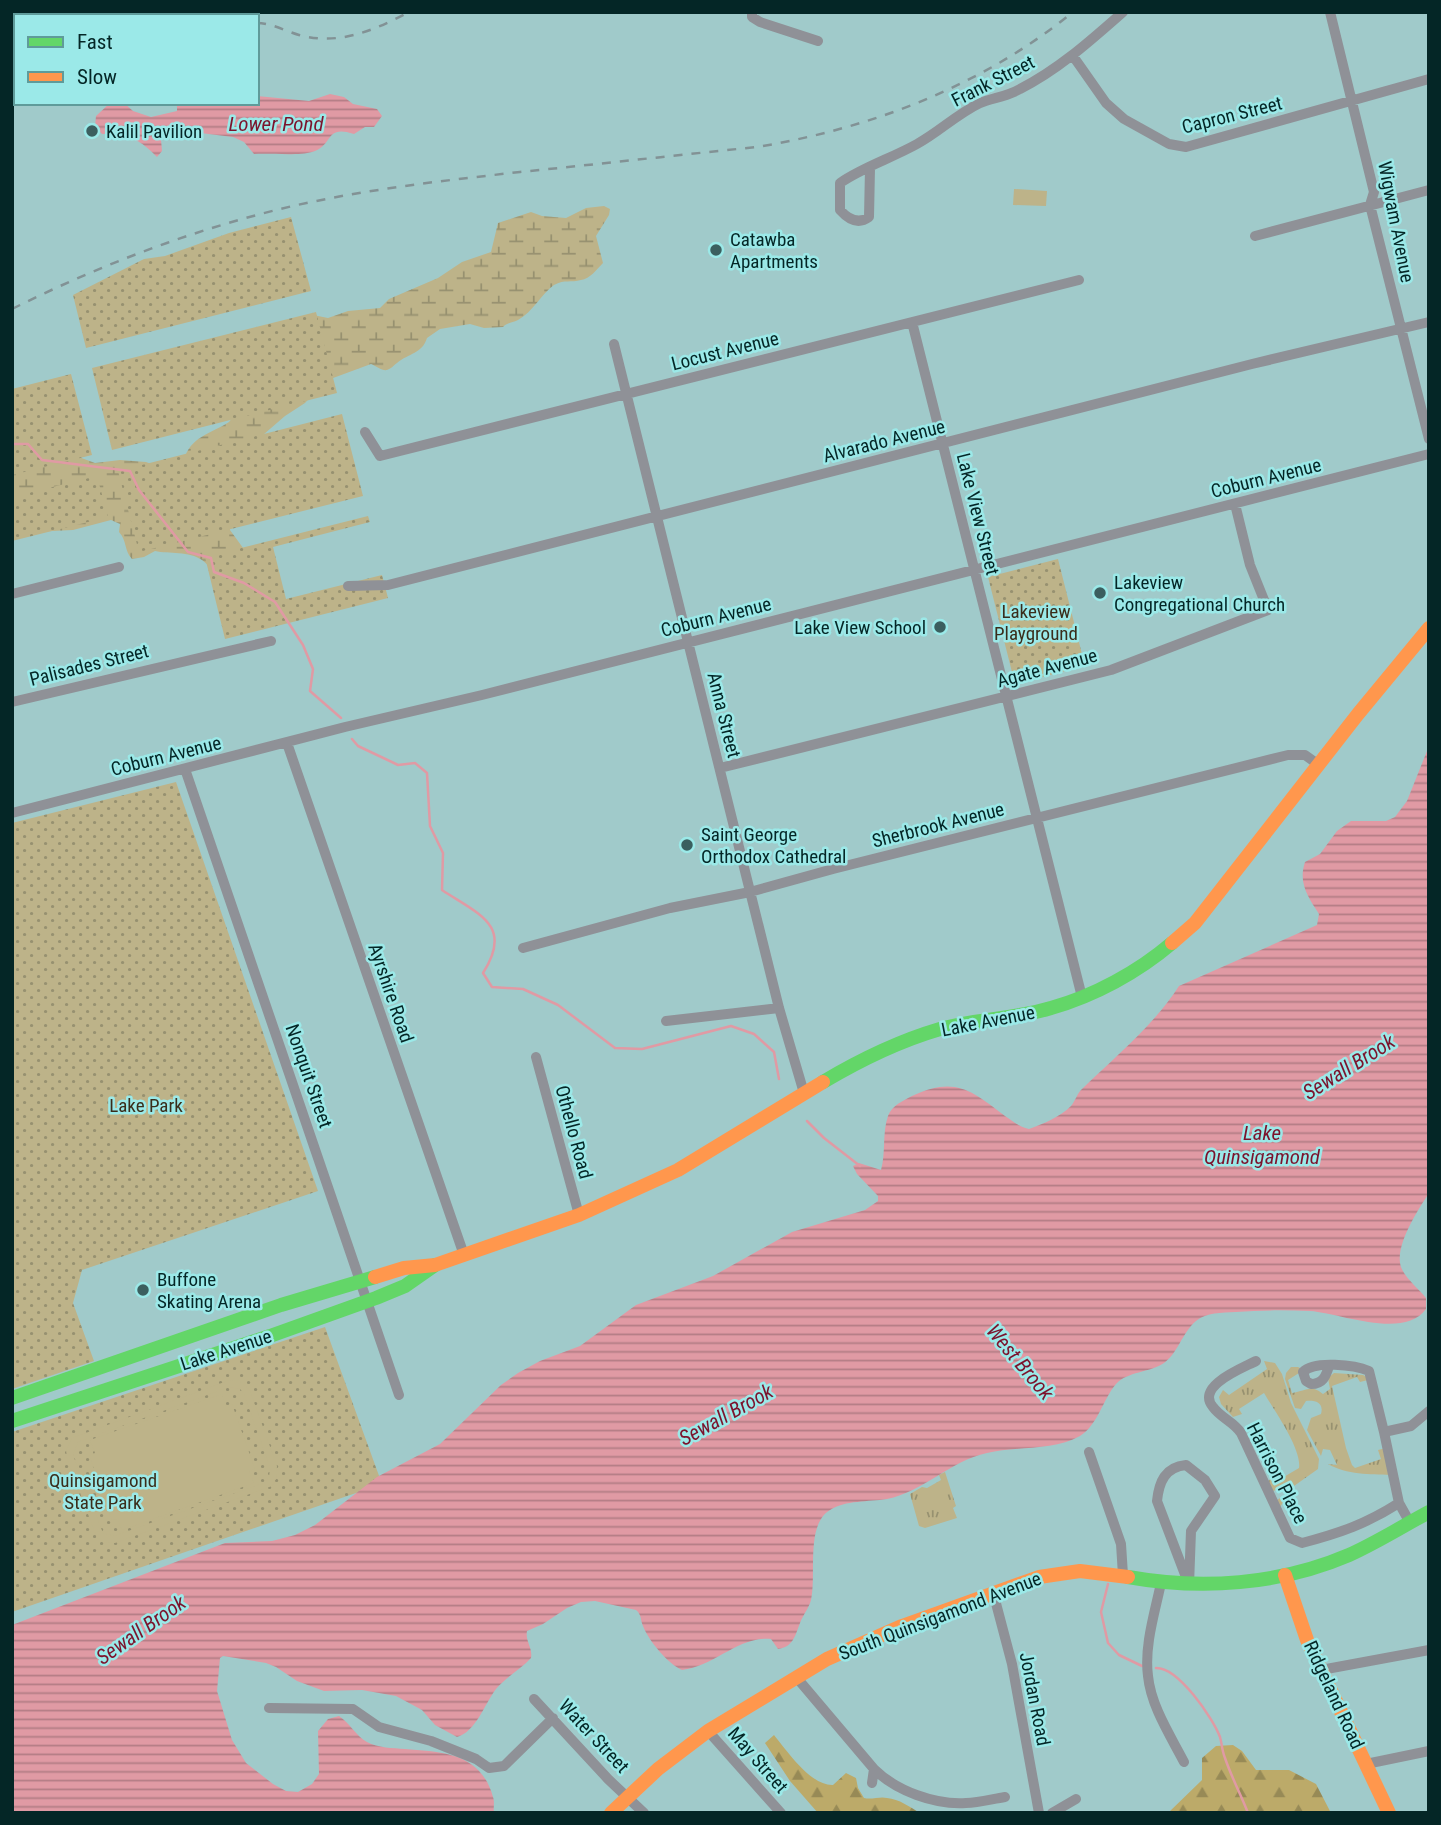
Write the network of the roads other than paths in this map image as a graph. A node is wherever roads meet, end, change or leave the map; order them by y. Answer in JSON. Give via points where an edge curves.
{"nodes":[{"id":1,"x":1123,"y":12,"type":"edge"},
{"id":2,"x":1330,"y":12,"type":"edge"},
{"id":3,"x":752,"y":15,"type":"edge"},
{"id":4,"x":818,"y":41,"type":"dead end"},
{"id":5,"x":1073,"y":56,"type":"junction"},
{"id":6,"x":1429,"y":79,"type":"edge"},
{"id":7,"x":1350,"y":99,"type":"junction"},
{"id":8,"x":870,"y":168,"type":"junction"},
{"id":9,"x":1429,"y":190,"type":"edge"},
{"id":10,"x":1370,"y":205,"type":"junction"},
{"id":11,"x":1255,"y":236,"type":"dead end"},
{"id":12,"x":1079,"y":280,"type":"dead end"},
{"id":13,"x":912,"y":322,"type":"junction"},
{"id":14,"x":1429,"y":322,"type":"edge"},
{"id":15,"x":1401,"y":329,"type":"junction"},
{"id":16,"x":614,"y":344,"type":"dead end"},
{"id":17,"x":626,"y":394,"type":"junction"},
{"id":18,"x":365,"y":432,"type":"dead end"},
{"id":19,"x":1429,"y":439,"type":"edge"},
{"id":20,"x":943,"y":444,"type":"junction"},
{"id":21,"x":1429,"y":454,"type":"edge"},
{"id":22,"x":1235,"y":504,"type":"junction"},
{"id":23,"x":655,"y":517,"type":"junction"},
{"id":24,"x":120,"y":567,"type":"dead end"},
{"id":25,"x":974,"y":570,"type":"junction"},
{"id":26,"x":348,"y":586,"type":"dead end"},
{"id":27,"x":12,"y":594,"type":"edge"},
{"id":28,"x":1429,"y":628,"type":"edge"},
{"id":29,"x":271,"y":641,"type":"dead end"},
{"id":30,"x":687,"y":642,"type":"junction"},
{"id":31,"x":1005,"y":697,"type":"junction"},
{"id":32,"x":12,"y":702,"type":"edge"},
{"id":33,"x":286,"y":743,"type":"junction"},
{"id":34,"x":1319,"y":765,"type":"junction"},
{"id":35,"x":720,"y":768,"type":"junction"},
{"id":36,"x":186,"y":769,"type":"junction"},
{"id":37,"x":12,"y":813,"type":"edge"},
{"id":38,"x":1036,"y":819,"type":"junction"},
{"id":39,"x":750,"y":892,"type":"junction"},
{"id":40,"x":523,"y":948,"type":"dead end"},
{"id":41,"x":1082,"y":997,"type":"junction"},
{"id":42,"x":779,"y":1008,"type":"junction"},
{"id":43,"x":666,"y":1021,"type":"dead end"},
{"id":44,"x":536,"y":1057,"type":"dead end"},
{"id":45,"x":804,"y":1093,"type":"junction"},
{"id":46,"x":579,"y":1215,"type":"junction"},
{"id":47,"x":464,"y":1255,"type":"junction"},
{"id":48,"x":435,"y":1265,"type":"junction"},
{"id":49,"x":361,"y":1282,"type":"junction"},
{"id":50,"x":366,"y":1300,"type":"junction"},
{"id":51,"x":1256,"y":1361,"type":"dead end"},
{"id":52,"x":1329,"y":1366,"type":"dead end"},
{"id":53,"x":399,"y":1395,"type":"dead end"},
{"id":54,"x":12,"y":1398,"type":"edge"},
{"id":55,"x":1429,"y":1411,"type":"edge"},
{"id":56,"x":12,"y":1421,"type":"edge"},
{"id":57,"x":1384,"y":1432,"type":"junction"},
{"id":58,"x":1089,"y":1452,"type":"dead end"},
{"id":59,"x":1399,"y":1503,"type":"junction"},
{"id":60,"x":1429,"y":1512,"type":"edge"},
{"id":61,"x":1409,"y":1521,"type":"junction"},
{"id":62,"x":1123,"y":1575,"type":"junction"},
{"id":63,"x":1285,"y":1575,"type":"junction"},
{"id":64,"x":1161,"y":1583,"type":"junction"},
{"id":65,"x":1189,"y":1585,"type":"junction"},
{"id":66,"x":993,"y":1592,"type":"junction"},
{"id":67,"x":1429,"y":1650,"type":"edge"},
{"id":68,"x":1321,"y":1670,"type":"junction"},
{"id":69,"x":797,"y":1678,"type":"junction"},
{"id":70,"x":534,"y":1699,"type":"dead end"},
{"id":71,"x":269,"y":1708,"type":"dead end"},
{"id":72,"x":553,"y":1718,"type":"junction"},
{"id":73,"x":708,"y":1731,"type":"junction"},
{"id":74,"x":1429,"y":1751,"type":"edge"},
{"id":75,"x":1184,"y":1762,"type":"dead end"},
{"id":76,"x":1366,"y":1764,"type":"junction"},
{"id":77,"x":874,"y":1769,"type":"junction"},
{"id":78,"x":872,"y":1783,"type":"dead end"},
{"id":79,"x":629,"y":1797,"type":"junction"},
{"id":80,"x":1005,"y":1797,"type":"dead end"},
{"id":81,"x":1076,"y":1799,"type":"dead end"},
{"id":82,"x":611,"y":1813,"type":"edge"},
{"id":83,"x":643,"y":1813,"type":"edge"},
{"id":84,"x":781,"y":1813,"type":"edge"},
{"id":85,"x":1038,"y":1813,"type":"edge"},
{"id":86,"x":1052,"y":1813,"type":"edge"},
{"id":87,"x":1389,"y":1813,"type":"edge"}],
"edges":[{"from":1,"to":5,"type":"street","name":"Frank Street"},
{"from":2,"to":7,"type":"street","name":"Wigwam Avenue"},
{"from":3,"to":4,"type":"street","via":[[769,26]]},
{"from":5,"to":7,"type":"street","name":"Capron Street","via":[[1118,114],[1180,147]]},
{"from":5,"to":8,"type":"street","name":"Frank Street","via":[[1018,91],[979,104]]},
{"from":6,"to":7,"type":"street","name":"Capron Street"},
{"from":7,"to":10,"type":"street","name":"Wigwam Avenue","via":[[1374,192]]},
{"from":8,"to":8,"type":"street","name":"Frank Street","via":[[869,217],[847,218],[840,210],[840,183]]},
{"from":9,"to":10,"type":"street"},
{"from":10,"to":11,"type":"street"},
{"from":10,"to":15,"type":"street","name":"Wigwam Avenue"},
{"from":12,"to":13,"type":"street","name":"Locust Avenue"},
{"from":13,"to":17,"type":"street","name":"Locust Avenue"},
{"from":13,"to":20,"type":"street","name":"Lake View Street"},
{"from":14,"to":15,"type":"street","name":"Alvarado Avenue"},
{"from":15,"to":19,"type":"street","name":"Wigwam Avenue"},
{"from":15,"to":20,"type":"street","name":"Alvarado Avenue"},
{"from":16,"to":17,"type":"street","name":"Anna Street"},
{"from":17,"to":18,"type":"street","name":"Locust Avenue","via":[[380,456]]},
{"from":17,"to":23,"type":"street","name":"Anna Street"},
{"from":20,"to":23,"type":"street","name":"Alvarado Avenue"},
{"from":20,"to":25,"type":"street","name":"Lake View Street"},
{"from":21,"to":22,"type":"street","name":"Coburn Avenue"},
{"from":22,"to":25,"type":"street","name":"Coburn Avenue"},
{"from":22,"to":31,"type":"street","name":"Agate Avenue","via":[[1250,565],[1268,610],[1111,670]]},
{"from":23,"to":26,"type":"street","name":"Alvarado Avenue","via":[[388,585]]},
{"from":23,"to":30,"type":"street","name":"Anna Street"},
{"from":24,"to":27,"type":"street"},
{"from":25,"to":30,"type":"street","name":"Coburn Avenue"},
{"from":25,"to":31,"type":"street","name":"Lake View Street"},
{"from":28,"to":34,"type":"main road","name":"Lake Avenue"},
{"from":29,"to":32,"type":"street","name":"Palisades Street"},
{"from":30,"to":33,"type":"street","name":"Coburn Avenue"},
{"from":30,"to":35,"type":"street","name":"Anna Street"},
{"from":31,"to":35,"type":"street","name":"Agate Avenue"},
{"from":31,"to":38,"type":"street","name":"Lake View Street"},
{"from":33,"to":36,"type":"street","name":"Coburn Avenue"},
{"from":33,"to":47,"type":"street","name":"Ayrshire Road"},
{"from":34,"to":38,"type":"street","name":"Sherbrook Avenue","via":[[1305,755],[1288,755]]},
{"from":34,"to":41,"type":"main road","name":"Lake Avenue","via":[[1195,923],[1147,963]]},
{"from":35,"to":39,"type":"street","name":"Anna Street"},
{"from":36,"to":37,"type":"street","name":"Coburn Avenue"},
{"from":36,"to":49,"type":"street","name":"Nonquit Street"},
{"from":38,"to":39,"type":"street","name":"Sherbrook Avenue"},
{"from":38,"to":41,"type":"street"},
{"from":39,"to":40,"type":"street","name":"Sherbrook Avenue","via":[[670,908]]},
{"from":39,"to":42,"type":"street","name":"Anna Street"},
{"from":41,"to":45,"type":"main road","name":"Lake Avenue","via":[[1041,1011],[979,1020],[902,1042]]},
{"from":42,"to":43,"type":"street"},
{"from":42,"to":45,"type":"street","name":"Anna Street"},
{"from":44,"to":46,"type":"street","name":"Othello Road"},
{"from":45,"to":46,"type":"main road","name":"Lake Avenue","via":[[678,1171]]},
{"from":46,"to":47,"type":"main road","name":"Lake Avenue"},
{"from":47,"to":48,"type":"main road","name":"Lake Avenue"},
{"from":48,"to":49,"type":"main road","name":"Lake Avenue","via":[[404,1268]]},
{"from":48,"to":50,"type":"main road","name":"Lake Avenue","via":[[405,1286]]},
{"from":49,"to":50,"type":"street","name":"Nonquit Street"},
{"from":49,"to":54,"type":"main road","name":"Lake Avenue"},
{"from":50,"to":53,"type":"street","name":"Nonquit Street"},
{"from":50,"to":56,"type":"main road","name":"Lake Avenue"},
{"from":51,"to":59,"type":"street","name":"Harrison Place","via":[[1218,1381],[1209,1394],[1210,1403],[1241,1433],[1290,1538],[1302,1544],[1324,1537],[1372,1520]]},
{"from":52,"to":57,"type":"street","via":[[1369,1371]]},
{"from":55,"to":57,"type":"street","via":[[1411,1426]]},
{"from":57,"to":59,"type":"street"},
{"from":58,"to":62,"type":"street","via":[[1121,1544]]},
{"from":59,"to":61,"type":"street"},
{"from":60,"to":61,"type":"main road","name":"South Quinsigamond Avenue"},
{"from":61,"to":63,"type":"main road","name":"South Quinsigamond Avenue","via":[[1359,1551]]},
{"from":62,"to":64,"type":"main road","name":"South Quinsigamond Avenue"},
{"from":62,"to":66,"type":"main road","name":"South Quinsigamond Avenue","via":[[1068,1572]]},
{"from":63,"to":65,"type":"main road","name":"South Quinsigamond Avenue"},
{"from":63,"to":68,"type":"main road","name":"Ridgeland Road"},
{"from":64,"to":65,"type":"main road","name":"South Quinsigamond Avenue"},
{"from":64,"to":75,"type":"street","via":[[1148,1649],[1148,1677],[1155,1705]]},
{"from":65,"to":65,"type":"street","via":[[1157,1504],[1161,1481],[1174,1466],[1186,1465],[1205,1480],[1215,1496],[1191,1531]]},
{"from":66,"to":69,"type":"main road","name":"South Quinsigamond Avenue","via":[[857,1644]]},
{"from":66,"to":85,"type":"street","name":"Jordan Road","via":[[1012,1664]]},
{"from":67,"to":68,"type":"street"},
{"from":68,"to":76,"type":"main road","name":"Ridgeland Road"},
{"from":69,"to":73,"type":"main road","name":"South Quinsigamond Avenue"},
{"from":69,"to":77,"type":"street"},
{"from":70,"to":72,"type":"street","name":"Water Street"},
{"from":71,"to":72,"type":"street","via":[[353,1709],[379,1727],[431,1741],[489,1768],[505,1766]]},
{"from":72,"to":79,"type":"street","name":"Water Street"},
{"from":73,"to":79,"type":"main road","name":"South Quinsigamond Avenue"},
{"from":73,"to":84,"type":"street","name":"May Street"},
{"from":74,"to":76,"type":"street"},
{"from":76,"to":87,"type":"main road","name":"Ridgeland Road"},
{"from":77,"to":78,"type":"street"},
{"from":77,"to":80,"type":"street","via":[[896,1786],[946,1802]]},
{"from":79,"to":82,"type":"main road","name":"South Quinsigamond Avenue"},
{"from":79,"to":83,"type":"street","name":"Water Street"},
{"from":81,"to":86,"type":"street"}]}
